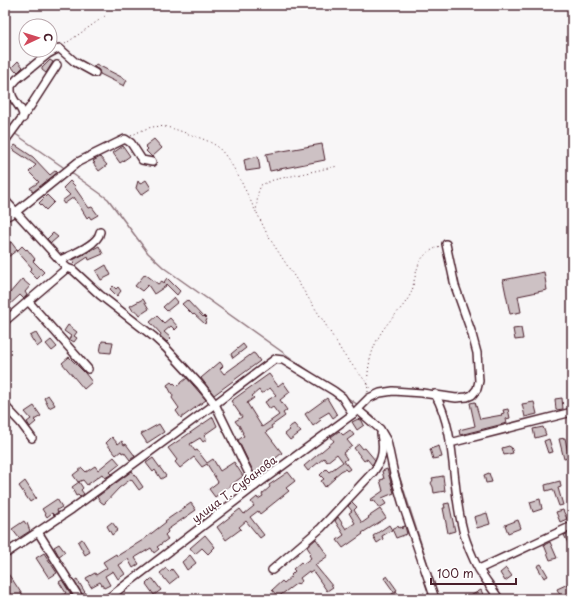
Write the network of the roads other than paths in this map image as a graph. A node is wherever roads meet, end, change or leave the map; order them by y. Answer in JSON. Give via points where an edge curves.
{"nodes":[{"id":1,"x":57,"y":65,"type":"dead end"},
{"id":2,"x":95,"y":73,"type":"dead end"},
{"id":3,"x":23,"y":118,"type":"junction"},
{"id":4,"x":5,"y":141,"type":"edge"},
{"id":5,"x":152,"y":162,"type":"dead end"},
{"id":6,"x":5,"y":200,"type":"edge"},
{"id":7,"x":17,"y":211,"type":"junction"},
{"id":8,"x":5,"y":217,"type":"edge"},
{"id":9,"x":100,"y":232,"type":"dead end"},
{"id":10,"x":446,"y":244,"type":"road end"},
{"id":11,"x":60,"y":260,"type":"junction"},
{"id":12,"x":67,"y":268,"type":"junction"},
{"id":13,"x":28,"y":301,"type":"junction"},
{"id":14,"x":5,"y":321,"type":"edge"},
{"id":15,"x":88,"y":369,"type":"dead end"},
{"id":16,"x":435,"y":394,"type":"junction"},
{"id":17,"x":215,"y":404,"type":"junction"},
{"id":18,"x":5,"y":406,"type":"edge"},
{"id":19,"x":357,"y":410,"type":"junction"},
{"id":20,"x":570,"y":412,"type":"edge"},
{"id":21,"x":380,"y":429,"type":"junction"},
{"id":22,"x":32,"y":438,"type":"dead end"},
{"id":23,"x":450,"y":443,"type":"junction"},
{"id":24,"x":255,"y":486,"type":"junction"},
{"id":25,"x":572,"y":526,"type":"edge"},
{"id":26,"x":38,"y":532,"type":"junction"},
{"id":27,"x":5,"y":554,"type":"edge"},
{"id":28,"x":479,"y":569,"type":"junction"},
{"id":29,"x":272,"y":570,"type":"dead end"},
{"id":30,"x":80,"y":599,"type":"edge"},
{"id":31,"x":107,"y":599,"type":"edge"},
{"id":32,"x":435,"y":599,"type":"edge"},
{"id":33,"x":499,"y":599,"type":"edge"}],
"edges":[{"from":1,"to":3,"type":"street"},
{"from":2,"to":3,"type":"street","via":[[75,62],[59,48],[48,54],[17,78],[11,86],[12,97],[24,112]]},
{"from":3,"to":4,"type":"street"},
{"from":5,"to":7,"type":"street","via":[[142,160],[131,143],[125,139],[78,162]]},
{"from":6,"to":7,"type":"street"},
{"from":7,"to":8,"type":"street"},
{"from":7,"to":11,"type":"street"},
{"from":9,"to":11,"type":"street","via":[[95,242]]},
{"from":10,"to":16,"type":"street","via":[[455,286],[475,342],[479,381],[477,389],[467,397],[456,398]]},
{"from":11,"to":12,"type":"street"},
{"from":12,"to":13,"type":"street"},
{"from":12,"to":17,"type":"street","via":[[73,270],[158,341]]},
{"from":13,"to":14,"type":"street"},
{"from":13,"to":15,"type":"street"},
{"from":16,"to":19,"type":"street","name":"улица Т. Субанова","via":[[393,392],[370,398]]},
{"from":16,"to":23,"type":"street","via":[[444,414]]},
{"from":17,"to":19,"type":"street","via":[[278,359],[284,360],[334,390]]},
{"from":17,"to":24,"type":"street"},
{"from":17,"to":26,"type":"street"},
{"from":18,"to":22,"type":"street"},
{"from":19,"to":21,"type":"street"},
{"from":19,"to":24,"type":"street","name":"улица Т. Субанова"},
{"from":20,"to":23,"type":"street"},
{"from":21,"to":29,"type":"street","via":[[381,461],[374,471],[321,528]]},
{"from":21,"to":32,"type":"street","via":[[387,441],[404,508]]},
{"from":23,"to":28,"type":"street","via":[[461,525]]},
{"from":24,"to":31,"type":"street","name":"улица Т. Субанова"},
{"from":25,"to":28,"type":"street"},
{"from":26,"to":27,"type":"street"},
{"from":26,"to":30,"type":"street"},
{"from":28,"to":33,"type":"street"}]}
